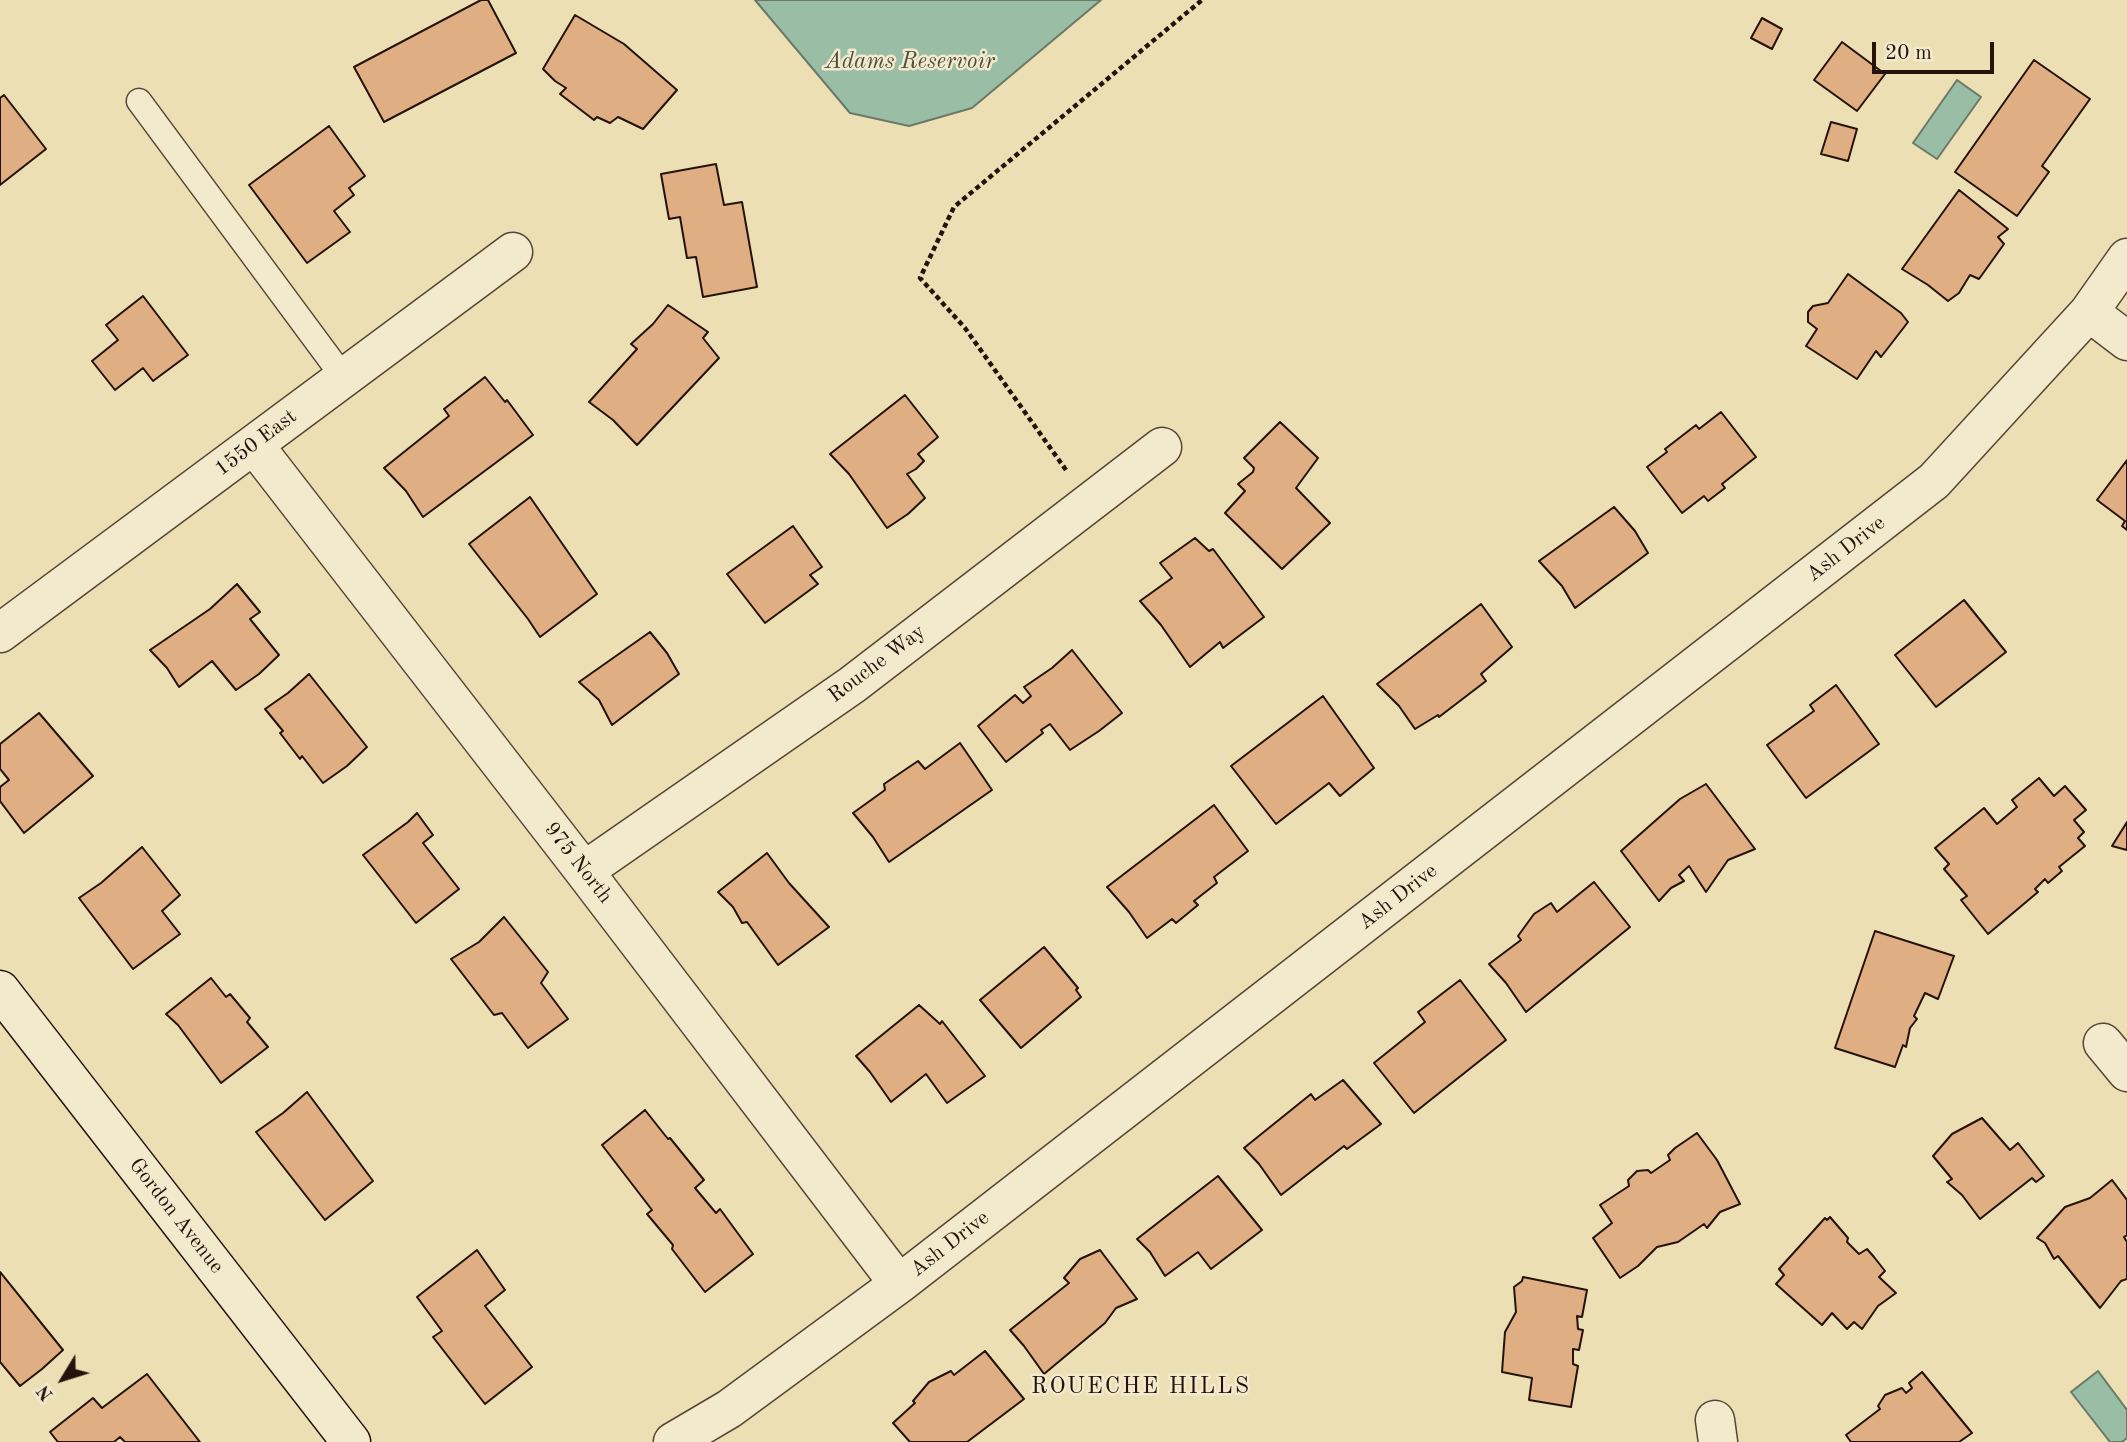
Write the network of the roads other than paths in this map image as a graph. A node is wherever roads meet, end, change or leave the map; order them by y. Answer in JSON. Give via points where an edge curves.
{"nodes":[{"id":1,"x":139,"y":101,"type":"dead end"},
{"id":2,"x":513,"y":252,"type":"dead end"},
{"id":3,"x":2127,"y":258,"type":"edge"},
{"id":4,"x":2089,"y":312,"type":"junction"},
{"id":5,"x":2127,"y":341,"type":"edge"},
{"id":6,"x":344,"y":378,"type":"junction"},
{"id":7,"x":254,"y":444,"type":"junction"},
{"id":8,"x":1162,"y":447,"type":"dead end"},
{"id":9,"x":0,"y":634,"type":"edge"},
{"id":10,"x":584,"y":871,"type":"junction"},
{"id":11,"x":0,"y":990,"type":"edge"},
{"id":12,"x":2103,"y":1043,"type":"dead end"},
{"id":13,"x":2127,"y":1072,"type":"edge"},
{"id":14,"x":899,"y":1284,"type":"junction"},
{"id":15,"x":351,"y":1442,"type":"edge"},
{"id":16,"x":673,"y":1442,"type":"edge"}],
"edges":[{"from":1,"to":6,"type":"lane"},
{"from":2,"to":6,"type":"street","name":"1550 East"},
{"from":3,"to":4,"type":"street","name":"Ash Drive"},
{"from":4,"to":5,"type":"street"},
{"from":4,"to":14,"type":"street","name":"Ash Drive","via":[[1934,481]]},
{"from":6,"to":7,"type":"street","name":"1550 East"},
{"from":7,"to":9,"type":"street","name":"1550 East"},
{"from":7,"to":10,"type":"street","name":"975 North"},
{"from":8,"to":10,"type":"street","name":"Rouche Way","via":[[852,685]]},
{"from":10,"to":14,"type":"street","name":"975 North"},
{"from":11,"to":15,"type":"street","name":"Gordon Avenue"},
{"from":12,"to":13,"type":"street"},
{"from":14,"to":16,"type":"street","name":"Ash Drive","via":[[729,1409]]}]}
